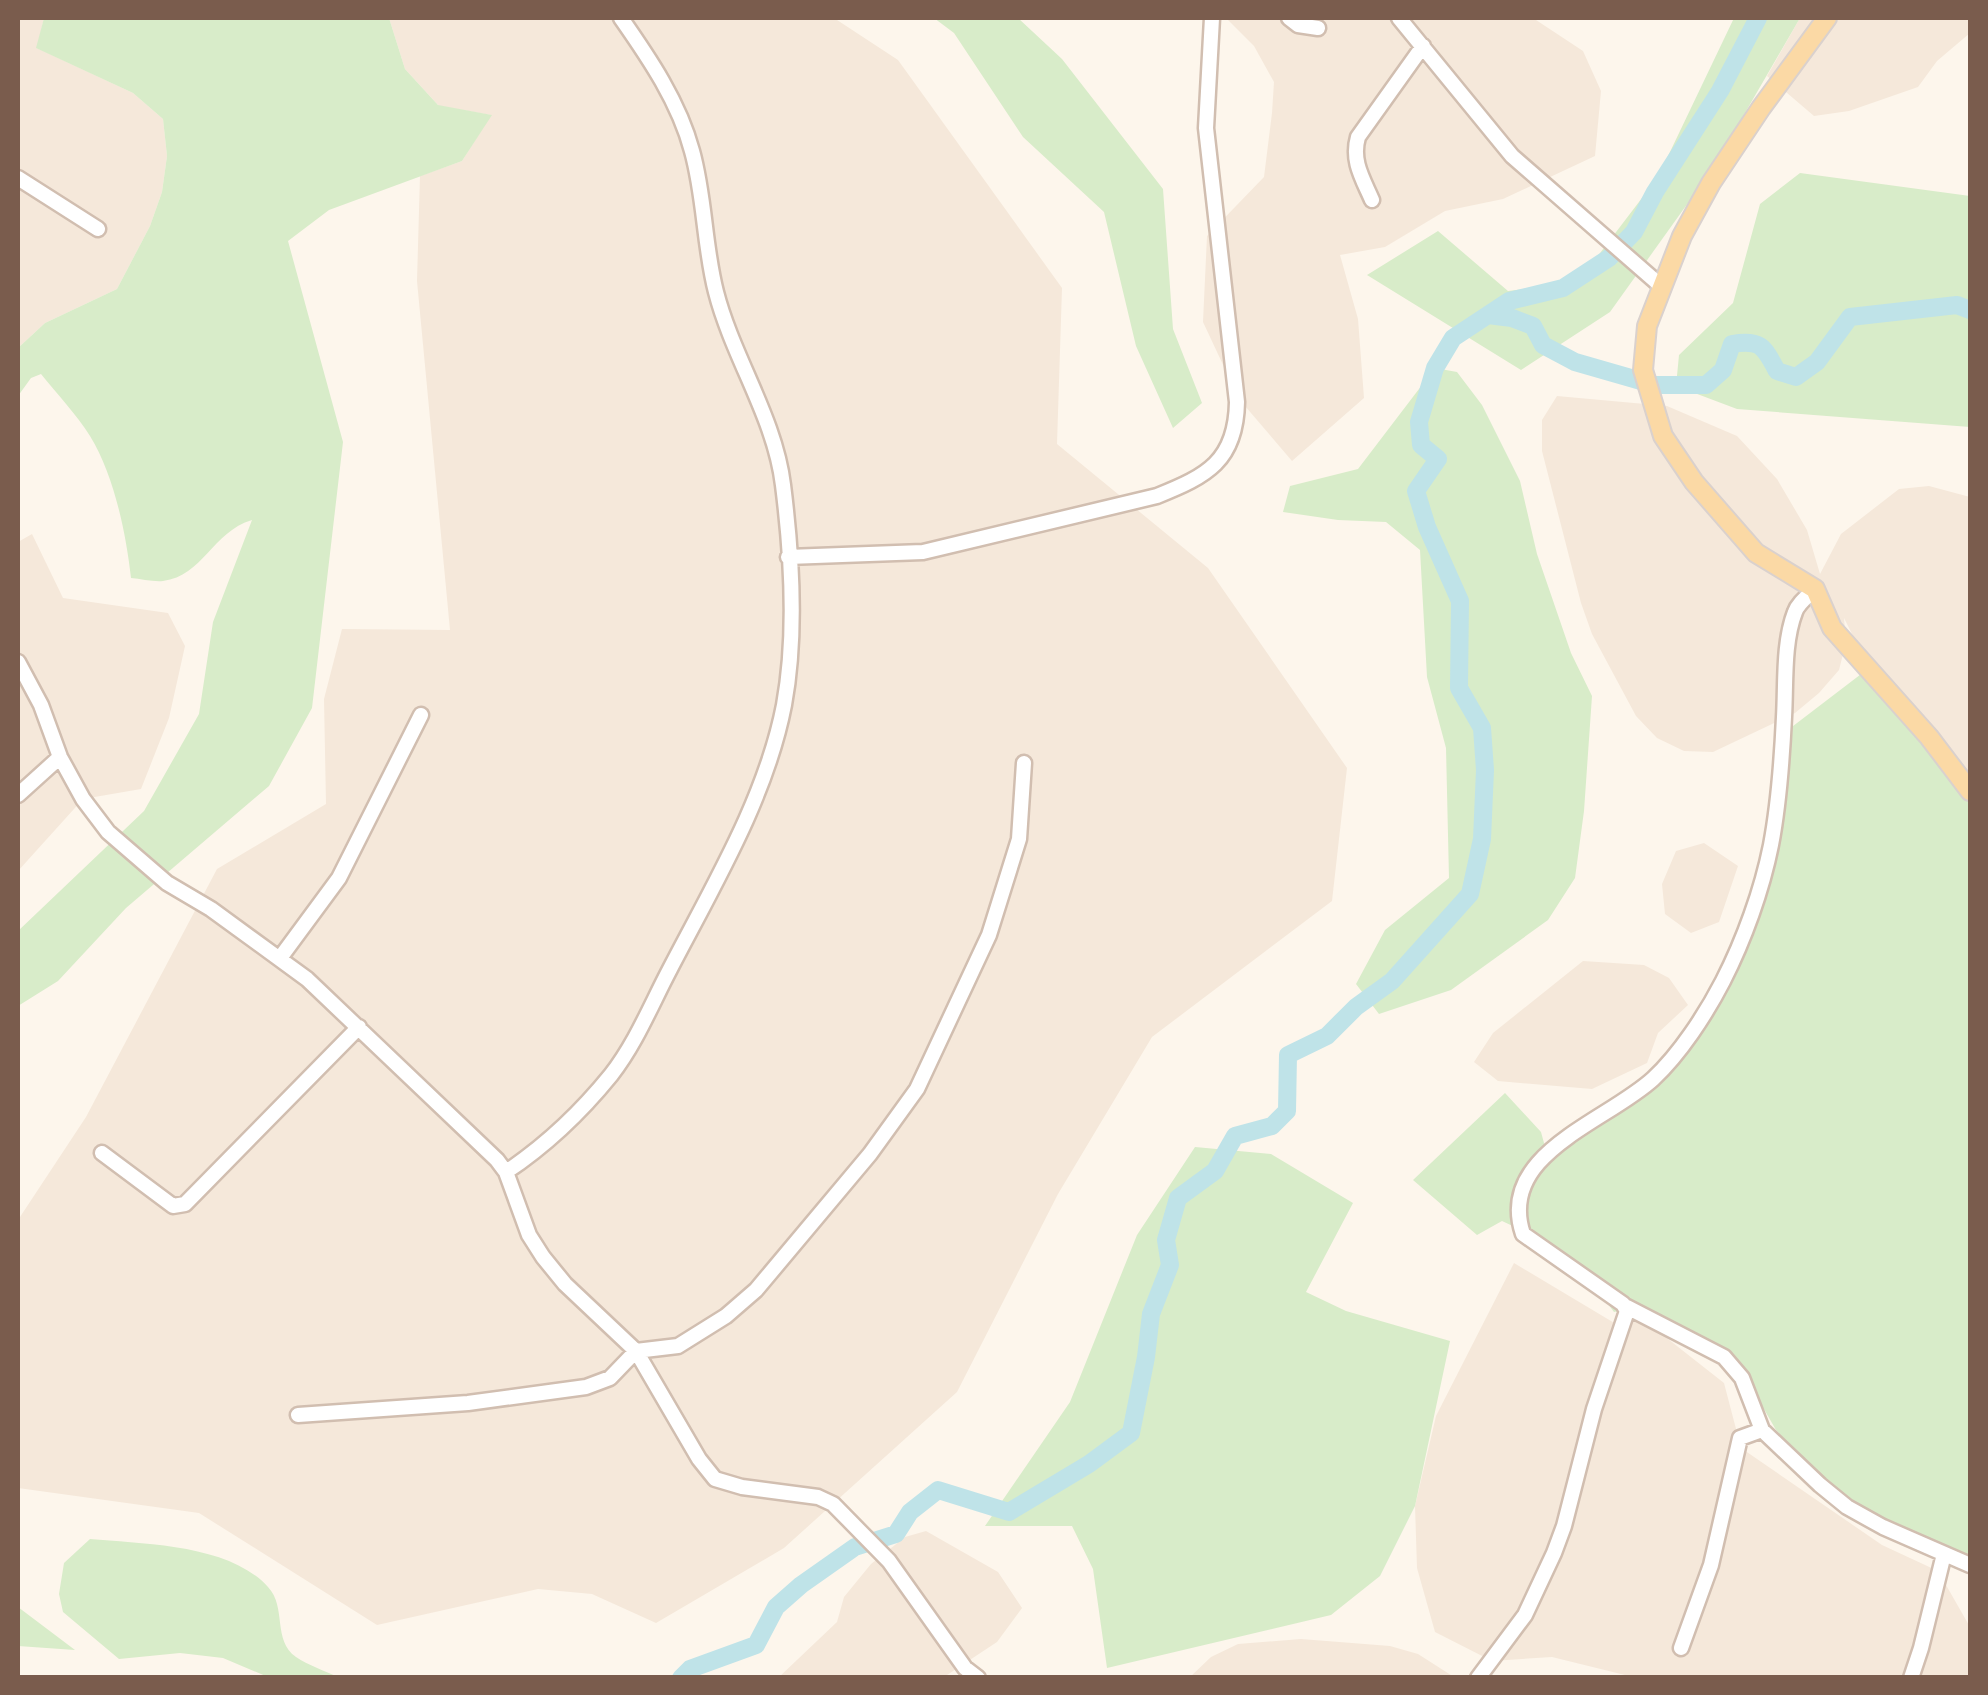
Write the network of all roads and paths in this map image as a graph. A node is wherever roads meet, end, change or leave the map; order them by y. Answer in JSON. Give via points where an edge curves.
{"nodes":[{"id":1,"x":621,"y":18,"type":"edge"},
{"id":2,"x":1212,"y":18,"type":"edge"},
{"id":3,"x":1289,"y":18,"type":"edge"},
{"id":4,"x":1399,"y":18,"type":"edge"},
{"id":5,"x":1827,"y":18,"type":"edge"},
{"id":6,"x":1318,"y":28,"type":"dead end"},
{"id":7,"x":1423,"y":46,"type":"junction"},
{"id":8,"x":18,"y":178,"type":"edge"},
{"id":9,"x":1372,"y":200,"type":"dead end"},
{"id":10,"x":98,"y":229,"type":"dead end"},
{"id":11,"x":1661,"y":286,"type":"junction"},
{"id":12,"x":788,"y":557,"type":"junction"},
{"id":13,"x":1814,"y":590,"type":"junction"},
{"id":14,"x":18,"y":662,"type":"edge"},
{"id":15,"x":421,"y":715,"type":"dead end"},
{"id":16,"x":60,"y":757,"type":"junction"},
{"id":17,"x":1024,"y":763,"type":"dead end"},
{"id":18,"x":1970,"y":792,"type":"edge"},
{"id":19,"x":18,"y":795,"type":"edge"},
{"id":20,"x":280,"y":958,"type":"junction"},
{"id":21,"x":359,"y":1027,"type":"junction"},
{"id":22,"x":102,"y":1152,"type":"dead end"},
{"id":23,"x":506,"y":1172,"type":"junction"},
{"id":24,"x":1625,"y":1306,"type":"junction"},
{"id":25,"x":636,"y":1351,"type":"junction"},
{"id":26,"x":298,"y":1415,"type":"dead end"},
{"id":27,"x":1762,"y":1430,"type":"junction"},
{"id":28,"x":1944,"y":1554,"type":"junction"},
{"id":29,"x":1970,"y":1565,"type":"edge"},
{"id":30,"x":1682,"y":1648,"type":"dead end"},
{"id":31,"x":978,"y":1678,"type":"edge"},
{"id":32,"x":1478,"y":1678,"type":"edge"},
{"id":33,"x":1911,"y":1678,"type":"edge"}],
"edges":[{"from":1,"to":12,"type":"street","via":[[678,112],[692,150],[717,297],[776,452]]},
{"from":2,"to":12,"type":"street","via":[[1206,128],[1236,402],[1231,444],[1216,466],[1157,496],[969,544]]},
{"from":3,"to":6,"type":"street"},
{"from":4,"to":7,"type":"street"},
{"from":5,"to":11,"type":"main road","via":[[1711,183]]},
{"from":7,"to":9,"type":"street","via":[[1358,137],[1357,166]]},
{"from":7,"to":11,"type":"street","via":[[1512,156]]},
{"from":8,"to":10,"type":"street"},
{"from":11,"to":13,"type":"main road","via":[[1646,326],[1646,378],[1663,436],[1756,552]]},
{"from":12,"to":23,"type":"street","via":[[784,706],[747,815],[620,1061],[539,1150]]},
{"from":13,"to":18,"type":"main road","via":[[1832,628]]},
{"from":13,"to":24,"type":"street","via":[[1796,607],[1790,632],[1770,848],[1722,983],[1654,1078],[1554,1145],[1520,1194],[1517,1216],[1524,1234]]},
{"from":14,"to":16,"type":"street"},
{"from":15,"to":20,"type":"street","via":[[339,878]]},
{"from":16,"to":19,"type":"street"},
{"from":16,"to":20,"type":"street","via":[[108,832],[138,860]]},
{"from":17,"to":25,"type":"street","via":[[1018,838],[989,935],[910,1099],[756,1290],[678,1346]]},
{"from":20,"to":21,"type":"street"},
{"from":21,"to":22,"type":"street","via":[[185,1204],[174,1206]]},
{"from":21,"to":23,"type":"street"},
{"from":23,"to":25,"type":"street","via":[[543,1257]]},
{"from":24,"to":27,"type":"street","via":[[1736,1367]]},
{"from":24,"to":32,"type":"street","via":[[1564,1526],[1524,1615]]},
{"from":25,"to":26,"type":"street","via":[[610,1378],[556,1394]]},
{"from":25,"to":31,"type":"street","via":[[715,1479],[826,1500],[888,1562]]},
{"from":27,"to":28,"type":"street","via":[[1847,1507]]},
{"from":27,"to":30,"type":"street","via":[[1740,1438],[1711,1565]]},
{"from":28,"to":29,"type":"street"},
{"from":28,"to":33,"type":"street"}]}
